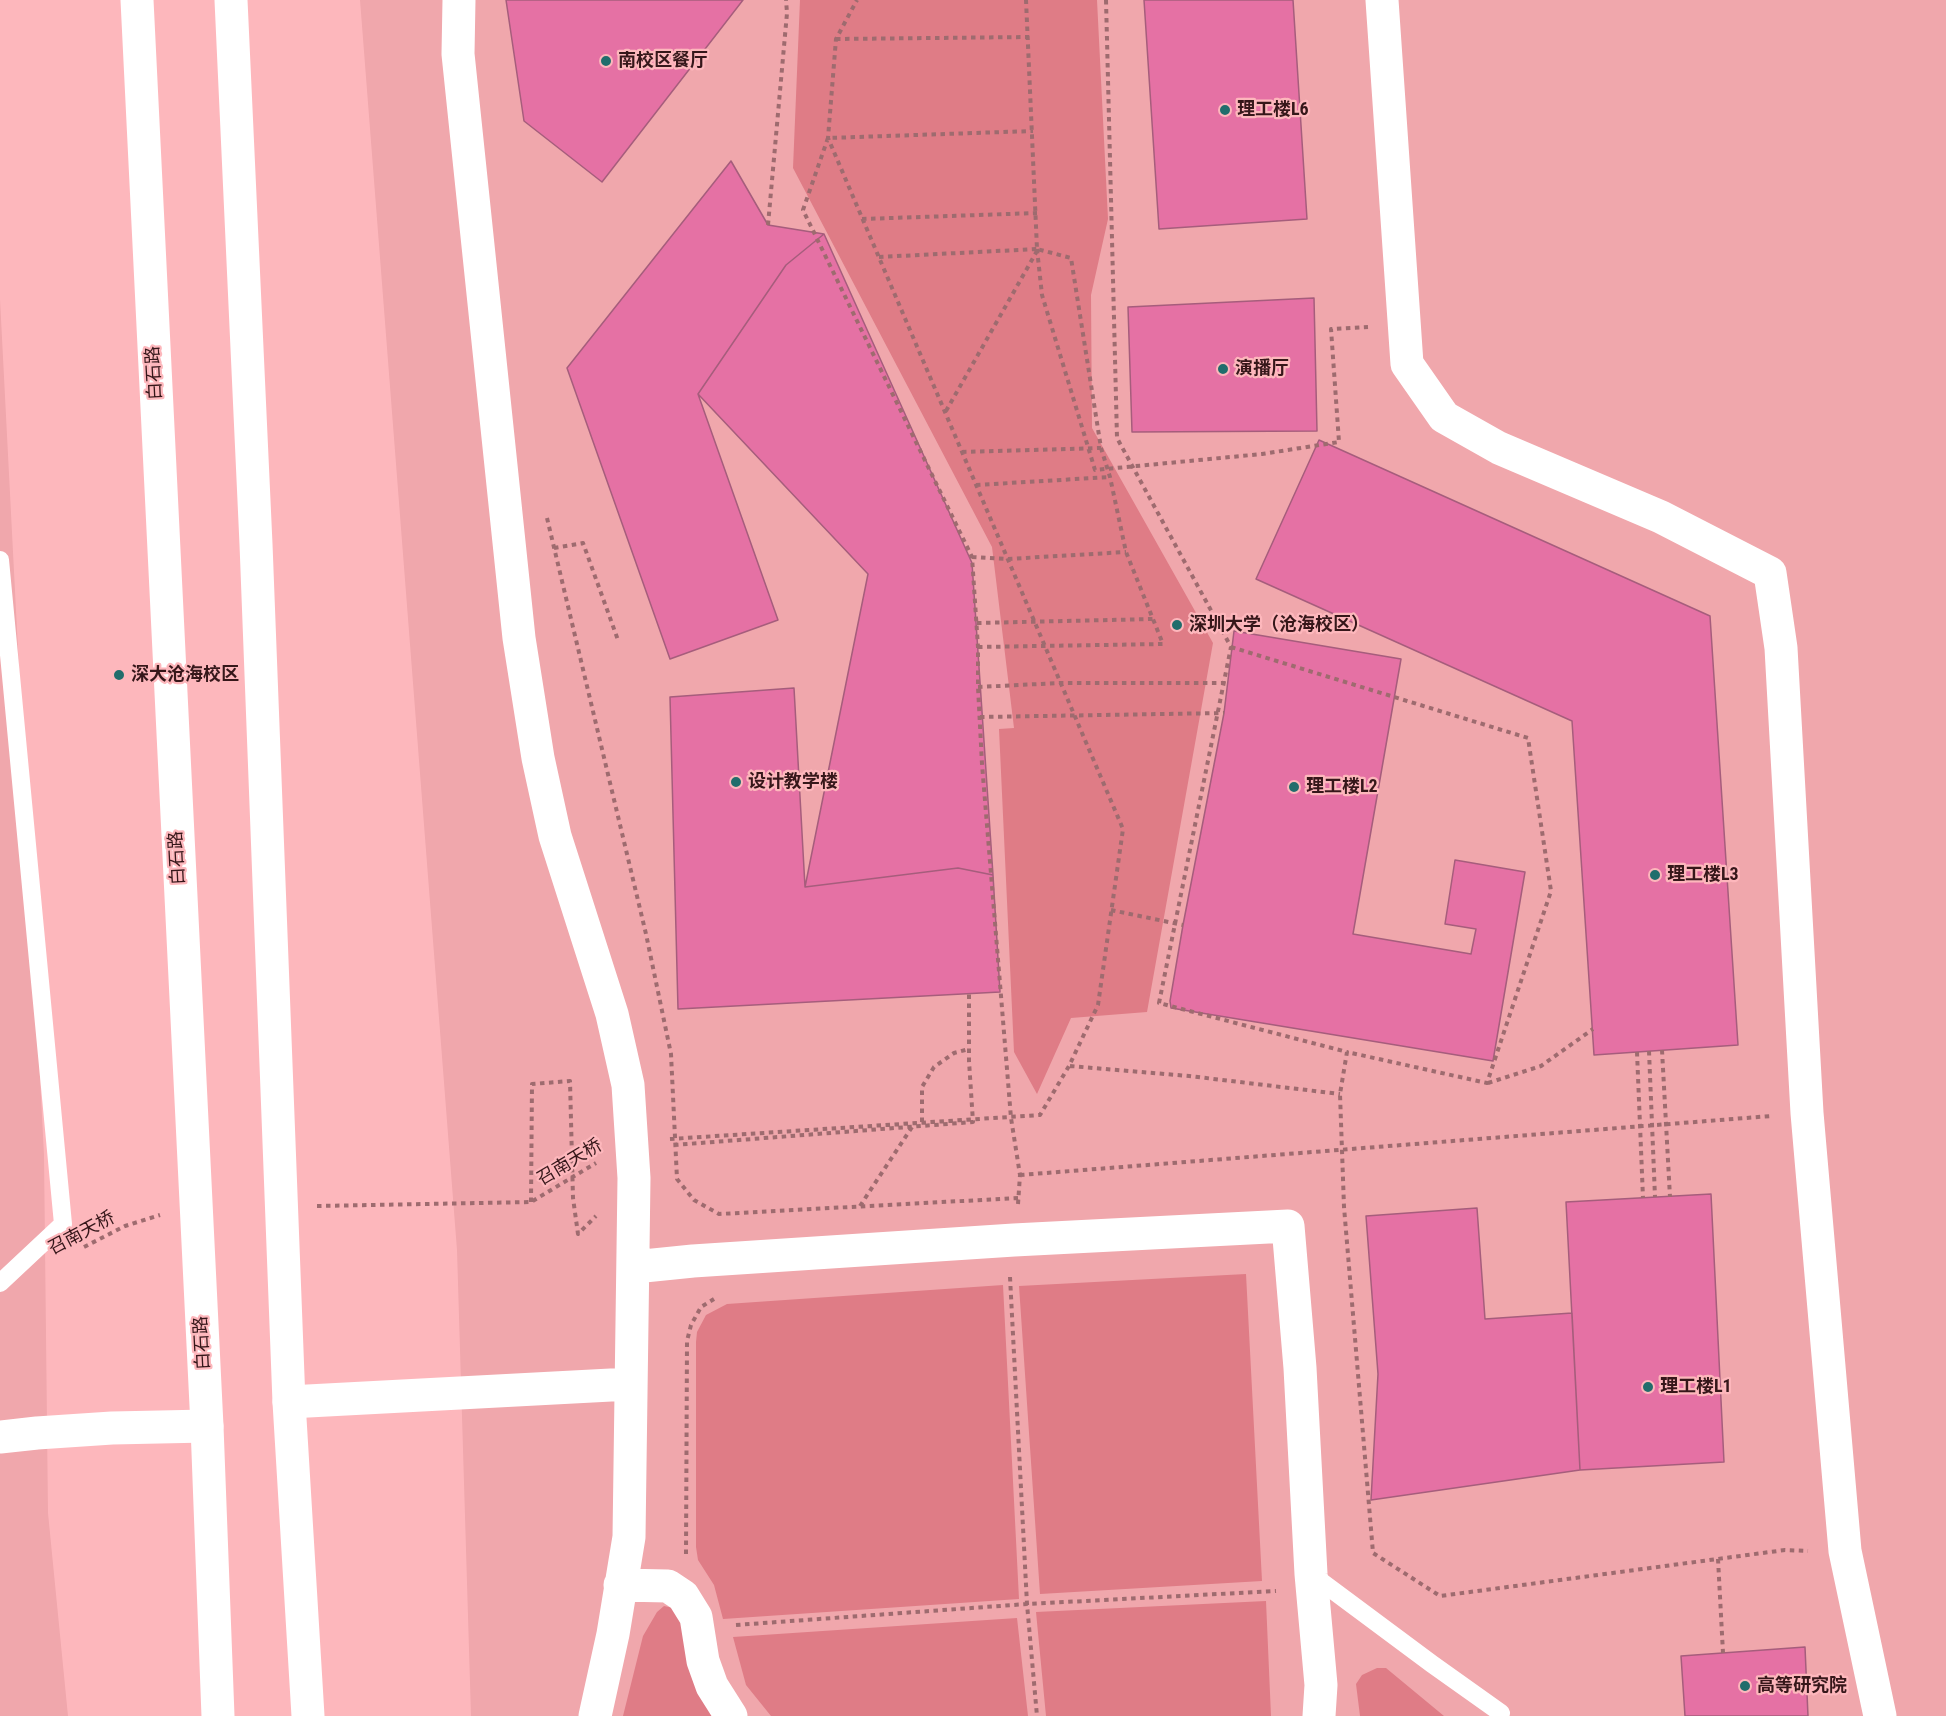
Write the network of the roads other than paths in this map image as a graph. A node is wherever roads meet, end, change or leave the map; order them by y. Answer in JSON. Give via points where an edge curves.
{"nodes":[{"id":1,"x":137,"y":0,"type":"edge"},
{"id":2,"x":231,"y":0,"type":"edge"},
{"id":3,"x":457,"y":0,"type":"edge"},
{"id":4,"x":1382,"y":0,"type":"edge"},
{"id":5,"x":0,"y":560,"type":"edge"},
{"id":6,"x":634,"y":1267,"type":"junction"},
{"id":7,"x":0,"y":1283,"type":"edge"},
{"id":8,"x":630,"y":1384,"type":"junction"},
{"id":9,"x":289,"y":1402,"type":"junction"},
{"id":10,"x":207,"y":1426,"type":"junction"},
{"id":11,"x":0,"y":1437,"type":"edge"},
{"id":12,"x":1311,"y":1574,"type":"junction"},
{"id":13,"x":620,"y":1585,"type":"junction"},
{"id":14,"x":1501,"y":1713,"type":"dead end"},
{"id":15,"x":218,"y":1716,"type":"edge"},
{"id":16,"x":308,"y":1716,"type":"edge"},
{"id":17,"x":595,"y":1716,"type":"edge"},
{"id":18,"x":731,"y":1716,"type":"edge"},
{"id":19,"x":1319,"y":1716,"type":"edge"},
{"id":20,"x":1880,"y":1716,"type":"edge"}],
"edges":[{"from":1,"to":10,"type":"street","name":"白石路"},
{"from":2,"to":9,"type":"street"},
{"from":3,"to":6,"type":"street","via":[[458,54],[520,649],[555,836],[612,1014],[628,1085]]},
{"from":4,"to":20,"type":"street","via":[[1407,364],[1444,417],[1499,448],[1661,517],[1770,573],[1781,648],[1808,1113],[1845,1551]]},
{"from":5,"to":7,"type":"lane","via":[[63,1224]]},
{"from":6,"to":8,"type":"street"},
{"from":6,"to":12,"type":"street","via":[[1014,1240],[1288,1226]]},
{"from":8,"to":9,"type":"street"},
{"from":8,"to":13,"type":"street","via":[[629,1537]]},
{"from":9,"to":16,"type":"street"},
{"from":10,"to":11,"type":"street","via":[[112,1428]]},
{"from":10,"to":15,"type":"street","name":"白石路"},
{"from":12,"to":14,"type":"lane"},
{"from":12,"to":19,"type":"street","via":[[1321,1685]]},
{"from":13,"to":17,"type":"street"},
{"from":13,"to":18,"type":"street","via":[[668,1586],[683,1596],[696,1617],[703,1661],[712,1686]]}]}
